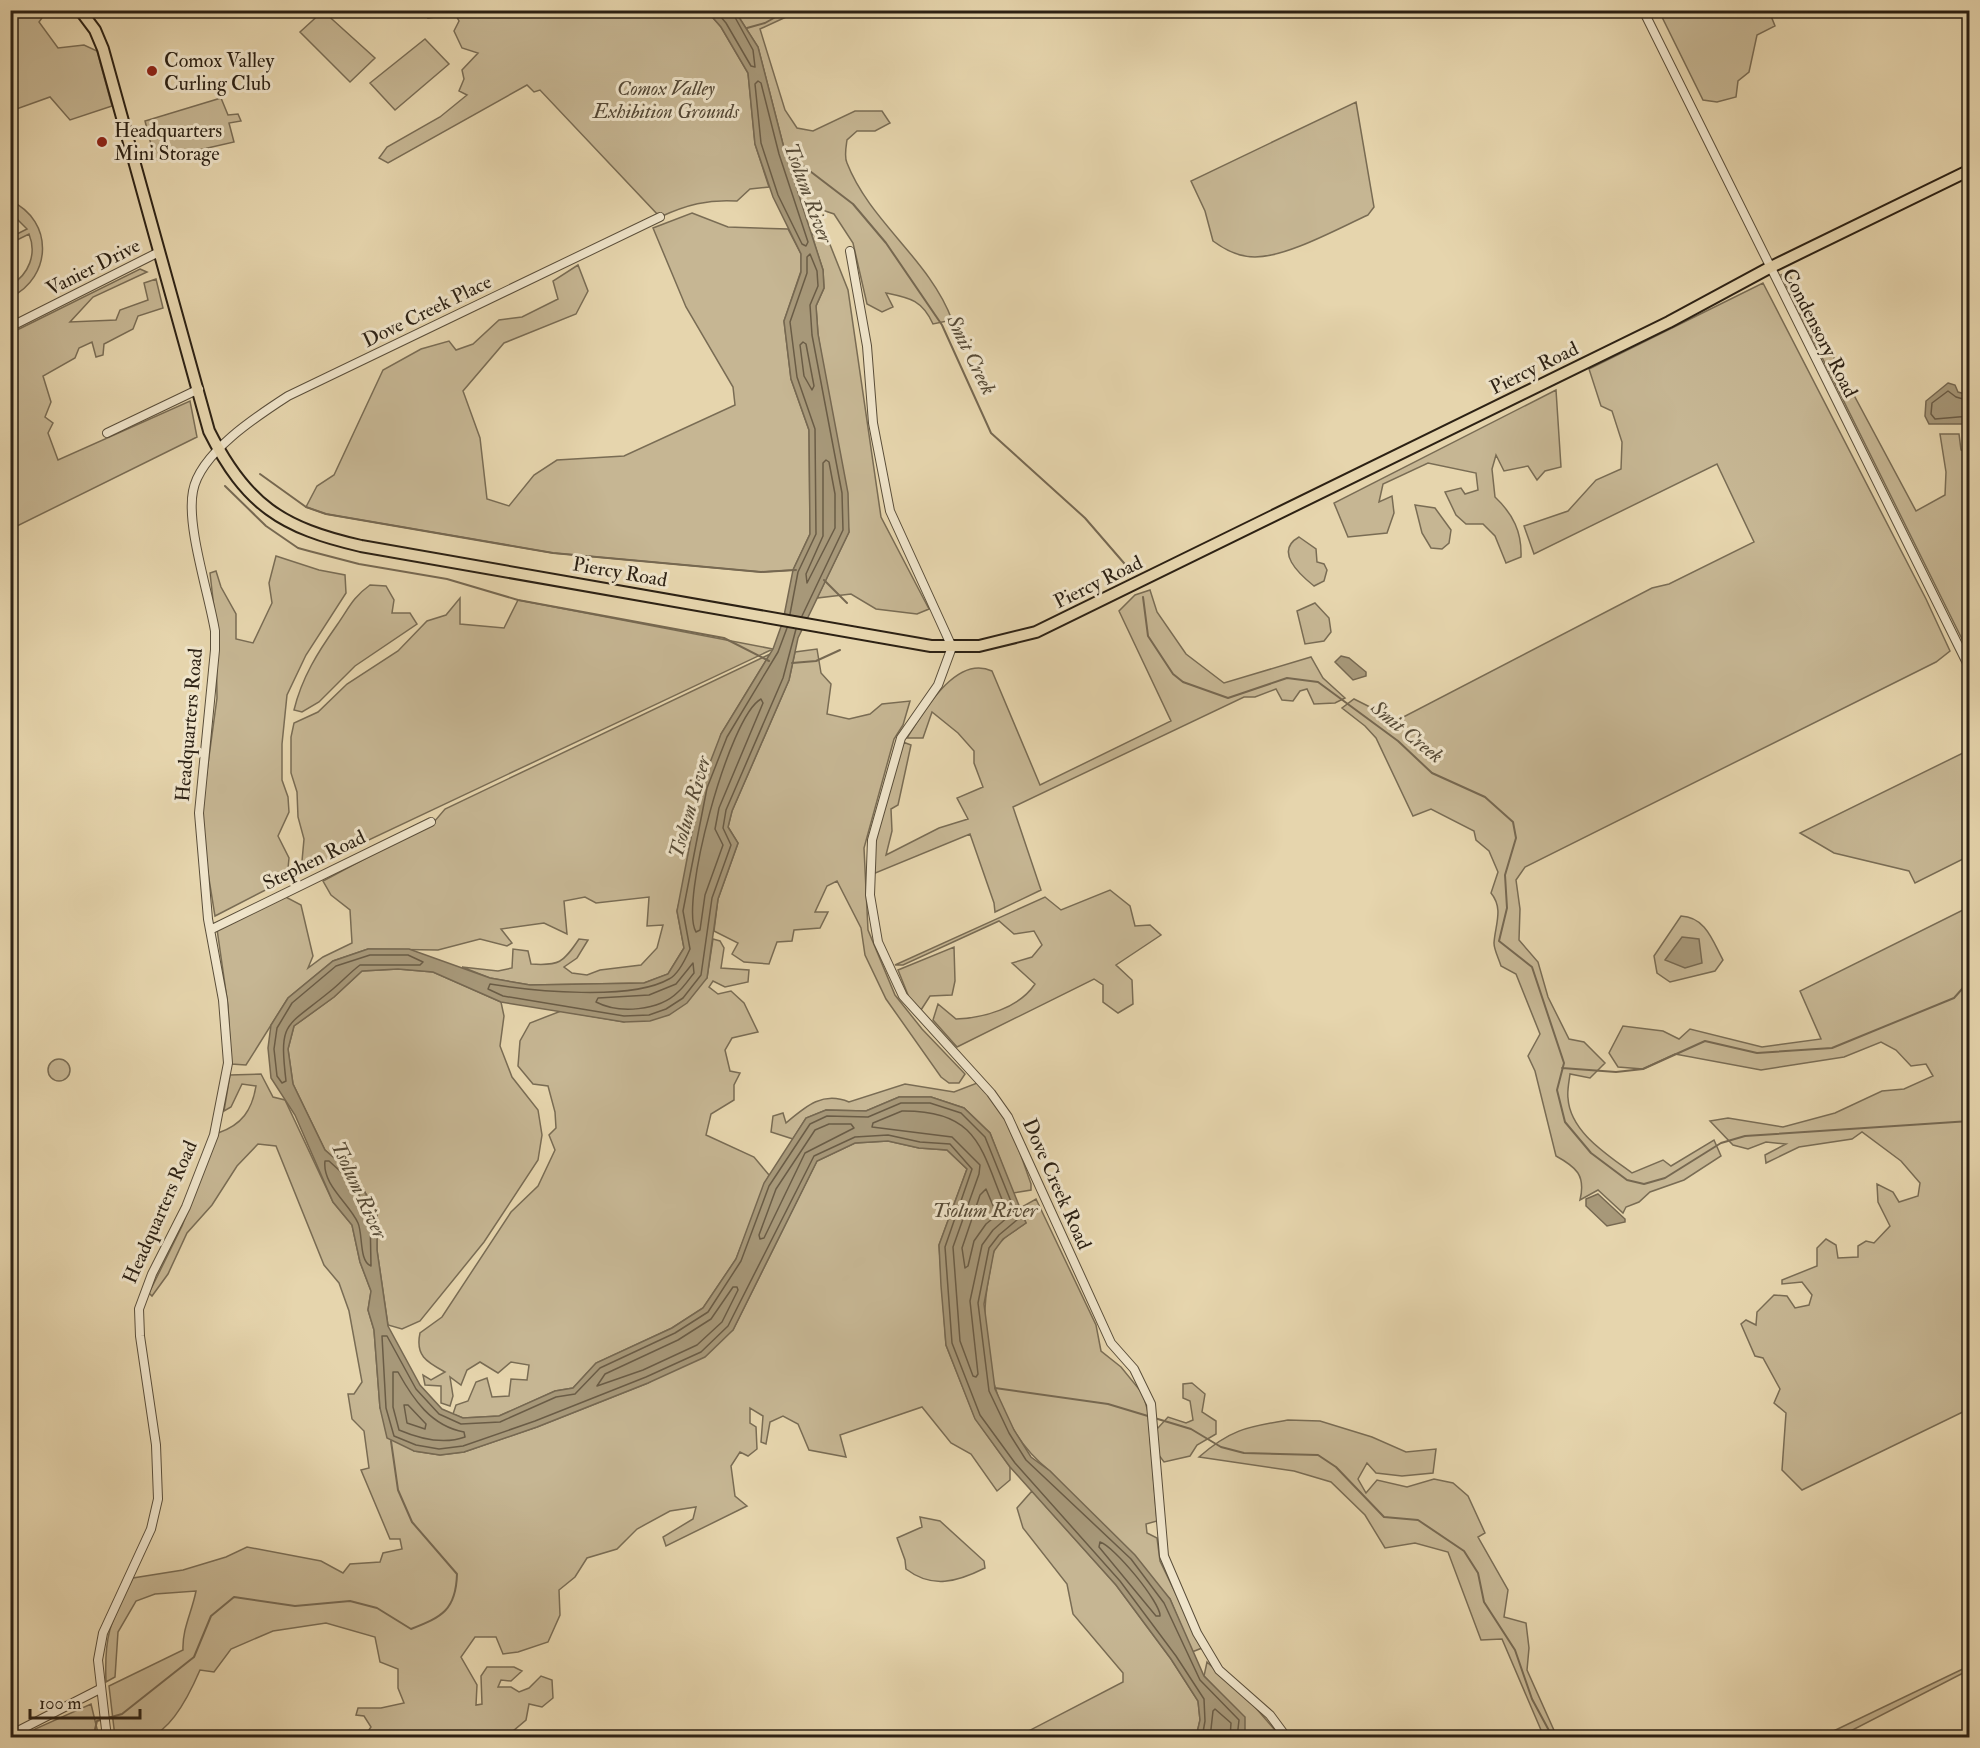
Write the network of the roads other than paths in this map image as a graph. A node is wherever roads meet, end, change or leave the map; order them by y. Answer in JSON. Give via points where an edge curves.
{"nodes":[{"id":1,"x":80,"y":10,"type":"edge"},
{"id":2,"x":1642,"y":10,"type":"edge"},
{"id":3,"x":1970,"y":170,"type":"edge"},
{"id":4,"x":660,"y":217,"type":"dead end"},
{"id":5,"x":850,"y":251,"type":"dead end"},
{"id":6,"x":159,"y":252,"type":"junction"},
{"id":7,"x":1769,"y":268,"type":"junction"},
{"id":8,"x":10,"y":327,"type":"edge"},
{"id":9,"x":199,"y":389,"type":"junction"},
{"id":10,"x":107,"y":434,"type":"dead end"},
{"id":11,"x":219,"y":450,"type":"junction"},
{"id":12,"x":952,"y":647,"type":"junction"},
{"id":13,"x":1970,"y":669,"type":"edge"},
{"id":14,"x":431,"y":822,"type":"dead end"},
{"id":15,"x":212,"y":929,"type":"junction"},
{"id":16,"x":100,"y":1689,"type":"junction"},
{"id":17,"x":10,"y":1735,"type":"edge"},
{"id":18,"x":107,"y":1737,"type":"edge"},
{"id":19,"x":1287,"y":1737,"type":"edge"}],
"edges":[{"from":1,"to":6,"type":"main road","via":[[95,30],[103,50]]},
{"from":2,"to":7,"type":"street","name":"Condensory Road"},
{"from":3,"to":7,"type":"main road","name":"Piercy Road"},
{"from":4,"to":11,"type":"street","name":"Dove Creek Place","via":[[288,396]]},
{"from":5,"to":12,"type":"street","via":[[867,346],[873,423],[890,511]]},
{"from":6,"to":8,"type":"street","name":"Vanier Drive"},
{"from":6,"to":9,"type":"main road"},
{"from":7,"to":12,"type":"main road","name":"Piercy Road","via":[[1669,322],[1036,632],[979,646]]},
{"from":7,"to":13,"type":"street","name":"Condensory Road"},
{"from":9,"to":10,"type":"street"},
{"from":9,"to":11,"type":"main road","name":"Piercy Road"},
{"from":11,"to":12,"type":"main road","name":"Piercy Road","via":[[240,481],[275,515],[311,533],[361,546],[892,640]]},
{"from":11,"to":15,"type":"street","name":"Headquarters Road","via":[[201,468],[191,503],[215,631],[200,813]]},
{"from":12,"to":19,"type":"street","name":"Dove Creek Road","via":[[938,685],[901,738],[872,840],[870,895],[878,942],[903,996],[1008,1117],[1111,1343],[1134,1369],[1151,1404],[1164,1556],[1197,1633],[1219,1670],[1270,1715]]},
{"from":14,"to":15,"type":"street","name":"Stephen Road"},
{"from":15,"to":16,"type":"street","name":"Headquarters Road","via":[[228,1041],[226,1081],[214,1135],[139,1309],[157,1455],[158,1499],[151,1529],[103,1633],[98,1660]]},
{"from":16,"to":17,"type":"street"},
{"from":16,"to":18,"type":"street","name":"Headquarters Road"}]}
